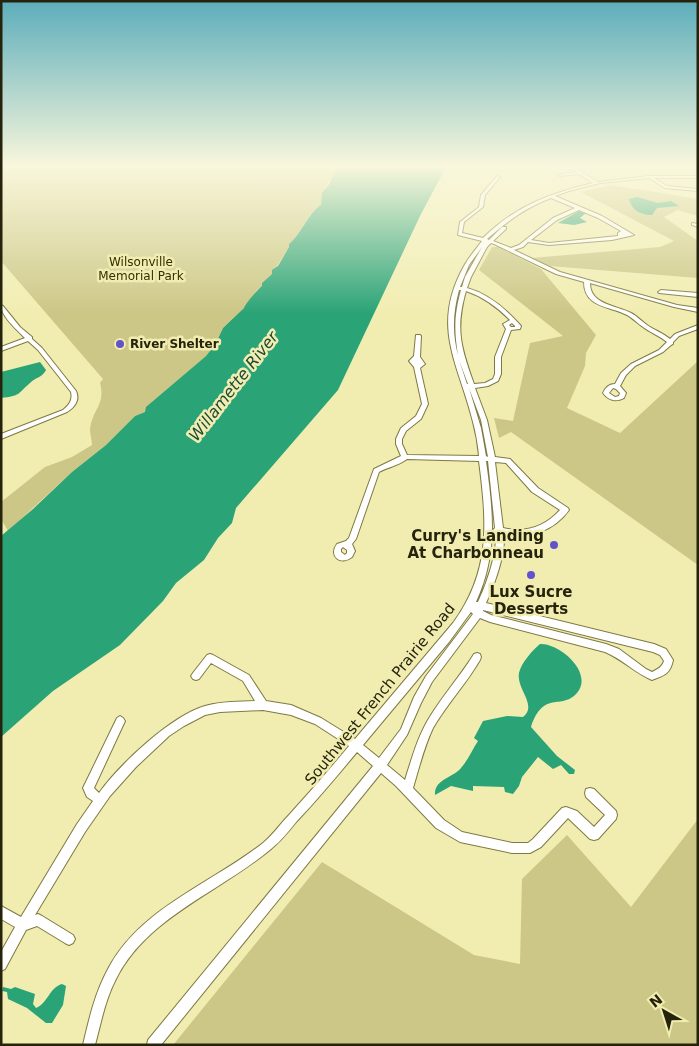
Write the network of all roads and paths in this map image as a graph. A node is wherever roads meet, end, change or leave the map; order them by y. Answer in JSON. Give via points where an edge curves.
{"nodes":[{"id":1,"x":468,"y":216,"type":"edge"},
{"id":2,"x":513,"y":216,"type":"edge"},
{"id":3,"x":563,"y":216,"type":"edge"},
{"id":4,"x":597,"y":216,"type":"edge"},
{"id":5,"x":486,"y":240,"type":"junction"},
{"id":6,"x":528,"y":241,"type":"junction"},
{"id":7,"x":510,"y":250,"type":"junction"},
{"id":8,"x":587,"y":280,"type":"junction"},
{"id":9,"x":460,"y":288,"type":"junction"},
{"id":10,"x":660,"y":292,"type":"dead end"},
{"id":11,"x":698,"y":295,"type":"edge"},
{"id":12,"x":1,"y":308,"type":"edge"},
{"id":13,"x":698,"y":310,"type":"edge"},
{"id":14,"x":698,"y":327,"type":"edge"},
{"id":15,"x":661,"y":333,"type":"junction"},
{"id":16,"x":678,"y":335,"type":"junction"},
{"id":17,"x":418,"y":336,"type":"dead end"},
{"id":18,"x":30,"y":338,"type":"junction"},
{"id":19,"x":671,"y":343,"type":"junction"},
{"id":20,"x":1,"y":349,"type":"edge"},
{"id":21,"x":468,"y":386,"type":"junction"},
{"id":22,"x":617,"y":386,"type":"dead end"},
{"id":23,"x":1,"y":437,"type":"edge"},
{"id":24,"x":406,"y":457,"type":"junction"},
{"id":25,"x":486,"y":459,"type":"junction"},
{"id":26,"x":490,"y":528,"type":"junction"},
{"id":27,"x":500,"y":531,"type":"junction"},
{"id":28,"x":347,"y":545,"type":"dead end"},
{"id":29,"x":469,"y":606,"type":"junction"},
{"id":30,"x":479,"y":609,"type":"junction"},
{"id":31,"x":477,"y":657,"type":"dead end"},
{"id":32,"x":196,"y":676,"type":"dead end"},
{"id":33,"x":263,"y":705,"type":"junction"},
{"id":34,"x":120,"y":721,"type":"dead end"},
{"id":35,"x":357,"y":746,"type":"junction"},
{"id":36,"x":380,"y":766,"type":"junction"},
{"id":37,"x":407,"y":790,"type":"junction"},
{"id":38,"x":590,"y":793,"type":"dead end"},
{"id":39,"x":100,"y":800,"type":"junction"},
{"id":40,"x":1,"y":912,"type":"edge"},
{"id":41,"x":23,"y":925,"type":"junction"},
{"id":42,"x":69,"y":940,"type":"dead end"},
{"id":43,"x":1,"y":965,"type":"edge"},
{"id":44,"x":90,"y":1045,"type":"edge"},
{"id":45,"x":153,"y":1045,"type":"edge"}],
"edges":[{"from":1,"to":5,"type":"street","via":[[462,222],[460,234]]},
{"from":2,"to":5,"type":"street","name":"Southwest French Prairie Road"},
{"from":3,"to":6,"type":"street"},
{"from":4,"to":6,"type":"street","via":[[622,234],[612,239],[549,244]]},
{"from":5,"to":7,"type":"street"},
{"from":5,"to":9,"type":"street","name":"Southwest French Prairie Road","via":[[472,256]]},
{"from":6,"to":7,"type":"street"},
{"from":7,"to":8,"type":"street","via":[[553,271]]},
{"from":8,"to":13,"type":"street"},
{"from":8,"to":15,"type":"street","via":[[587,291],[598,302],[627,313]]},
{"from":9,"to":21,"type":"street","name":"Southwest French Prairie Road","via":[[452,312],[452,338]]},
{"from":9,"to":21,"type":"street","via":[[486,296],[513,321],[506,324],[509,329],[498,357],[496,380],[486,385]]},
{"from":10,"to":11,"type":"street"},
{"from":12,"to":18,"type":"street"},
{"from":14,"to":16,"type":"street"},
{"from":15,"to":16,"type":"street"},
{"from":15,"to":19,"type":"street"},
{"from":16,"to":19,"type":"street"},
{"from":17,"to":24,"type":"street","via":[[417,357],[422,364],[417,368],[425,404],[398,439]]},
{"from":18,"to":20,"type":"street"},
{"from":18,"to":23,"type":"street","via":[[74,392],[75,399],[65,411]]},
{"from":19,"to":22,"type":"street","via":[[627,369]]},
{"from":21,"to":25,"type":"street","name":"Southwest French Prairie Road"},
{"from":24,"to":25,"type":"street"},
{"from":24,"to":28,"type":"street","via":[[376,471]]},
{"from":25,"to":26,"type":"street","name":"Southwest French Prairie Road"},
{"from":25,"to":27,"type":"street","name":"Southwest French Prairie Road","via":[[498,501]]},
{"from":25,"to":27,"type":"street","via":[[508,461],[535,490],[565,510],[533,533]]},
{"from":26,"to":27,"type":"street"},
{"from":26,"to":29,"type":"street","name":"Southwest French Prairie Road","via":[[484,572]]},
{"from":27,"to":30,"type":"street","name":"Southwest French Prairie Road","via":[[494,571]]},
{"from":29,"to":30,"type":"street"},
{"from":29,"to":35,"type":"street","name":"Southwest French Prairie Road"},
{"from":30,"to":30,"type":"street","via":[[606,648],[652,676],[667,667],[669,660],[654,648]]},
{"from":30,"to":36,"type":"street","name":"Southwest French Prairie Road","via":[[429,679],[404,732]]},
{"from":31,"to":37,"type":"street","via":[[430,726],[419,748]]},
{"from":32,"to":33,"type":"street","via":[[210,658],[246,678]]},
{"from":33,"to":35,"type":"street","via":[[300,713]]},
{"from":33,"to":39,"type":"street","via":[[220,707],[181,722],[132,762]]},
{"from":34,"to":39,"type":"street","via":[[88,788]]},
{"from":35,"to":36,"type":"street"},
{"from":35,"to":44,"type":"street","name":"Southwest French Prairie Road","via":[[270,844],[159,918],[134,941],[110,977]]},
{"from":36,"to":37,"type":"street"},
{"from":36,"to":45,"type":"street","name":"Southwest French Prairie Road"},
{"from":37,"to":38,"type":"street","via":[[450,832],[460,837],[522,849],[537,843],[566,812],[591,834],[596,834],[612,815]]},
{"from":39,"to":41,"type":"street"},
{"from":40,"to":41,"type":"street"},
{"from":41,"to":42,"type":"street","via":[[38,920]]},
{"from":41,"to":43,"type":"street"}]}
